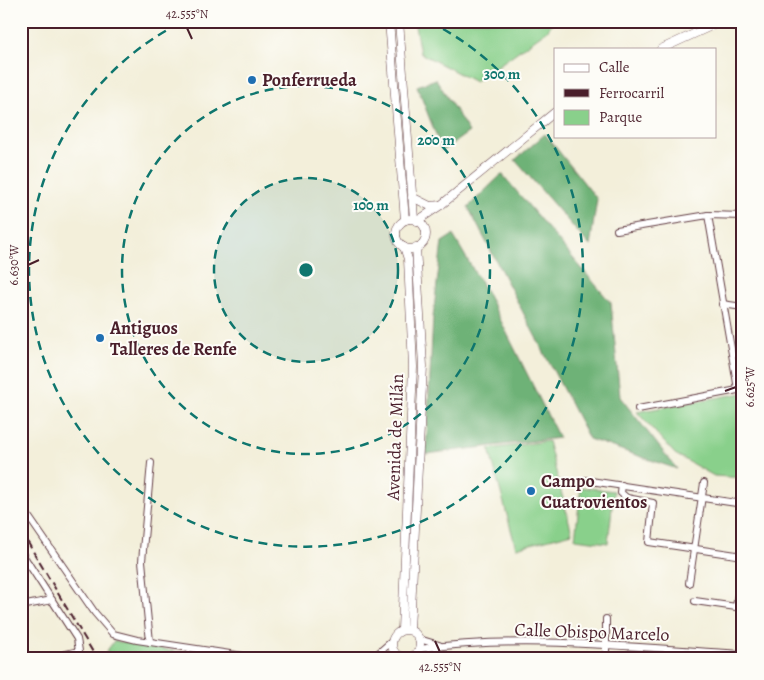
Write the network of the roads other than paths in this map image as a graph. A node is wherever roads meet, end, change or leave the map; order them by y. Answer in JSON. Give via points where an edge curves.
{"nodes":[{"id":1,"x":389,"y":21,"type":"edge"},
{"id":2,"x":399,"y":21,"type":"edge"},
{"id":3,"x":722,"y":21,"type":"edge"},
{"id":4,"x":663,"y":48,"type":"edge"},
{"id":5,"x":554,"y":113,"type":"edge"},
{"id":6,"x":412,"y":197,"type":"junction"},
{"id":7,"x":441,"y":205,"type":"junction"},
{"id":8,"x":433,"y":211,"type":"junction"},
{"id":9,"x":708,"y":216,"type":"junction"},
{"id":10,"x":743,"y":216,"type":"edge"},
{"id":11,"x":405,"y":220,"type":"junction"},
{"id":12,"x":416,"y":220,"type":"junction"},
{"id":13,"x":424,"y":227,"type":"junction"},
{"id":14,"x":617,"y":230,"type":"dead end"},
{"id":15,"x":404,"y":247,"type":"junction"},
{"id":16,"x":416,"y":247,"type":"junction"},
{"id":17,"x":722,"y":304,"type":"junction"},
{"id":18,"x":743,"y":307,"type":"edge"},
{"id":19,"x":741,"y":389,"type":"edge"},
{"id":20,"x":638,"y":409,"type":"dead end"},
{"id":21,"x":151,"y":463,"type":"dead end"},
{"id":22,"x":584,"y":480,"type":"dead end"},
{"id":23,"x":704,"y":483,"type":"dead end"},
{"id":24,"x":622,"y":485,"type":"junction"},
{"id":25,"x":702,"y":498,"type":"junction"},
{"id":26,"x":21,"y":502,"type":"edge"},
{"id":27,"x":743,"y":504,"type":"edge"},
{"id":28,"x":695,"y":549,"type":"junction"},
{"id":29,"x":21,"y":552,"type":"edge"},
{"id":30,"x":743,"y":556,"type":"edge"},
{"id":31,"x":743,"y":563,"type":"edge"},
{"id":32,"x":29,"y":564,"type":"junction"},
{"id":33,"x":21,"y":567,"type":"edge"},
{"id":34,"x":689,"y":583,"type":"dead end"},
{"id":35,"x":52,"y":600,"type":"junction"},
{"id":36,"x":695,"y":601,"type":"dead end"},
{"id":37,"x":21,"y":606,"type":"edge"},
{"id":38,"x":739,"y":608,"type":"edge"},
{"id":39,"x":606,"y":619,"type":"dead end"},
{"id":40,"x":406,"y":630,"type":"junction"},
{"id":41,"x":419,"y":639,"type":"junction"},
{"id":42,"x":150,"y":642,"type":"junction"},
{"id":43,"x":391,"y":642,"type":"junction"},
{"id":44,"x":606,"y":645,"type":"junction"},
{"id":45,"x":440,"y":646,"type":"junction"},
{"id":46,"x":677,"y":650,"type":"junction"},
{"id":47,"x":416,"y":654,"type":"edge"},
{"id":48,"x":743,"y":654,"type":"edge"},
{"id":49,"x":710,"y":655,"type":"edge"},
{"id":50,"x":375,"y":656,"type":"junction"},
{"id":51,"x":402,"y":658,"type":"edge"},
{"id":52,"x":46,"y":659,"type":"edge"},
{"id":53,"x":264,"y":659,"type":"edge"},
{"id":54,"x":333,"y":659,"type":"edge"},
{"id":55,"x":606,"y":659,"type":"edge"},
{"id":56,"x":677,"y":659,"type":"edge"}],
"edges":[{"from":1,"to":11,"type":"street"},
{"from":2,"to":6,"type":"street"},
{"from":3,"to":4,"type":"street"},
{"from":5,"to":7,"type":"street"},
{"from":6,"to":7,"type":"street","via":[[430,206]]},
{"from":6,"to":12,"type":"street"},
{"from":7,"to":8,"type":"street"},
{"from":8,"to":12,"type":"street"},
{"from":8,"to":13,"type":"street"},
{"from":9,"to":10,"type":"street"},
{"from":9,"to":14,"type":"street"},
{"from":9,"to":17,"type":"street"},
{"from":11,"to":12,"type":"street"},
{"from":11,"to":15,"type":"street","via":[[396,232]]},
{"from":12,"to":13,"type":"street"},
{"from":13,"to":16,"type":"street","via":[[423,242]]},
{"from":15,"to":16,"type":"street"},
{"from":15,"to":40,"type":"street","name":"Avenida de Milán","via":[[408,259],[413,367]]},
{"from":16,"to":40,"type":"street","name":"Avenida de Milán","via":[[423,366]]},
{"from":17,"to":18,"type":"street"},
{"from":17,"to":19,"type":"street"},
{"from":19,"to":20,"type":"street"},
{"from":21,"to":42,"type":"street","via":[[142,561]]},
{"from":22,"to":24,"type":"street"},
{"from":23,"to":25,"type":"street"},
{"from":24,"to":25,"type":"street"},
{"from":24,"to":28,"type":"street","via":[[621,492],[627,498],[653,504],[649,542]]},
{"from":25,"to":27,"type":"street"},
{"from":25,"to":28,"type":"street"},
{"from":26,"to":42,"type":"street","via":[[95,613],[113,634]]},
{"from":28,"to":30,"type":"street"},
{"from":28,"to":34,"type":"street"},
{"from":29,"to":32,"type":"street"},
{"from":31,"to":38,"type":"street"},
{"from":32,"to":33,"type":"street"},
{"from":32,"to":35,"type":"street"},
{"from":35,"to":37,"type":"street"},
{"from":35,"to":52,"type":"street","via":[[77,639],[79,651]]},
{"from":36,"to":38,"type":"street"},
{"from":39,"to":44,"type":"street"},
{"from":40,"to":41,"type":"street"},
{"from":40,"to":43,"type":"street","via":[[394,635]]},
{"from":41,"to":45,"type":"street","name":"Calle Obispo Marcelo"},
{"from":41,"to":47,"type":"street"},
{"from":42,"to":53,"type":"street"},
{"from":43,"to":50,"type":"street"},
{"from":43,"to":51,"type":"street","via":[[392,650]]},
{"from":44,"to":45,"type":"street","name":"Calle Obispo Marcelo","via":[[502,643]]},
{"from":44,"to":46,"type":"street","name":"Calle Obispo Marcelo"},
{"from":44,"to":55,"type":"street"},
{"from":45,"to":47,"type":"street","name":"Calle Obispo Marcelo"},
{"from":46,"to":49,"type":"street","name":"Calle Obispo Marcelo"},
{"from":46,"to":56,"type":"street"},
{"from":47,"to":51,"type":"street"},
{"from":48,"to":49,"type":"street","name":"Calle Obispo Marcelo"},
{"from":50,"to":51,"type":"street"},
{"from":50,"to":54,"type":"street"}]}
